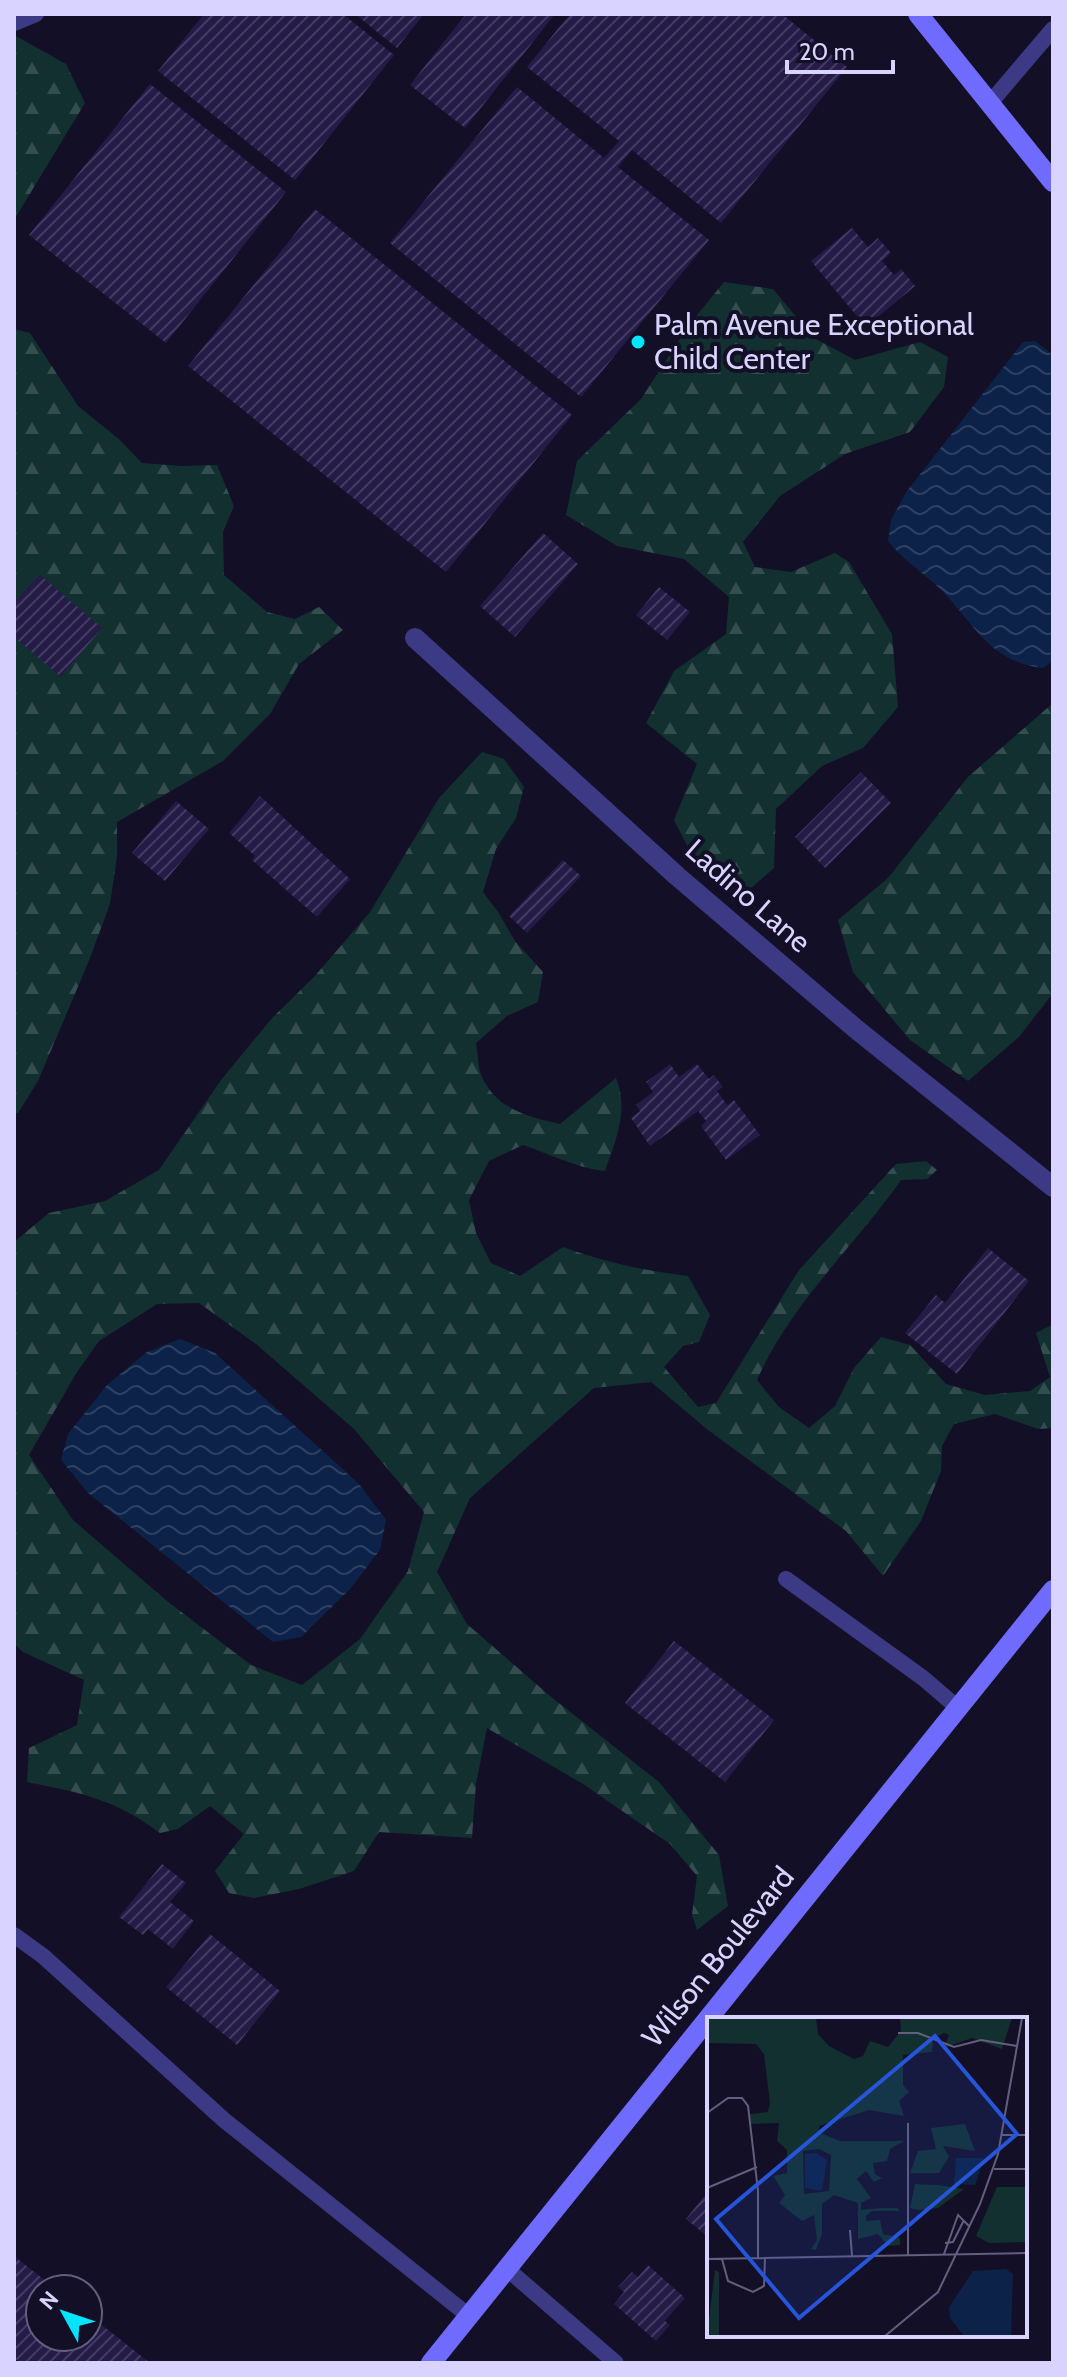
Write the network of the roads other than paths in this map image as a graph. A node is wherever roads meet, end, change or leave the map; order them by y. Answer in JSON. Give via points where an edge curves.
{"nodes":[{"id":1,"x":36,"y":14,"type":"edge"},
{"id":2,"x":918,"y":14,"type":"edge"},
{"id":3,"x":14,"y":23,"type":"edge"},
{"id":4,"x":1053,"y":29,"type":"edge"},
{"id":5,"x":990,"y":103,"type":"junction"},
{"id":6,"x":1053,"y":182,"type":"edge"},
{"id":7,"x":415,"y":638,"type":"dead end"},
{"id":8,"x":1053,"y":1187,"type":"edge"},
{"id":9,"x":786,"y":1579,"type":"dead end"},
{"id":10,"x":1053,"y":1590,"type":"edge"},
{"id":11,"x":958,"y":1708,"type":"junction"},
{"id":12,"x":14,"y":1935,"type":"edge"},
{"id":13,"x":709,"y":2017,"type":"edge"},
{"id":14,"x":707,"y":2019,"type":"edge"},
{"id":15,"x":506,"y":2268,"type":"junction"},
{"id":16,"x":469,"y":2316,"type":"junction"},
{"id":17,"x":431,"y":2363,"type":"edge"},
{"id":18,"x":616,"y":2363,"type":"edge"}],
"edges":[{"from":1,"to":3,"type":"lane"},
{"from":2,"to":5,"type":"main road"},
{"from":4,"to":5,"type":"lane"},
{"from":5,"to":6,"type":"main road"},
{"from":7,"to":8,"type":"street","name":"Ladino Lane","via":[[677,876]]},
{"from":9,"to":11,"type":"lane"},
{"from":10,"to":11,"type":"main road","name":"Wilson Boulevard"},
{"from":11,"to":13,"type":"main road","name":"Wilson Boulevard"},
{"from":12,"to":16,"type":"lane","via":[[224,2120]]},
{"from":14,"to":15,"type":"main road","name":"Wilson Boulevard"},
{"from":15,"to":16,"type":"main road","name":"Wilson Boulevard"},
{"from":15,"to":18,"type":"lane"},
{"from":16,"to":17,"type":"main road","name":"Wilson Boulevard"}]}
